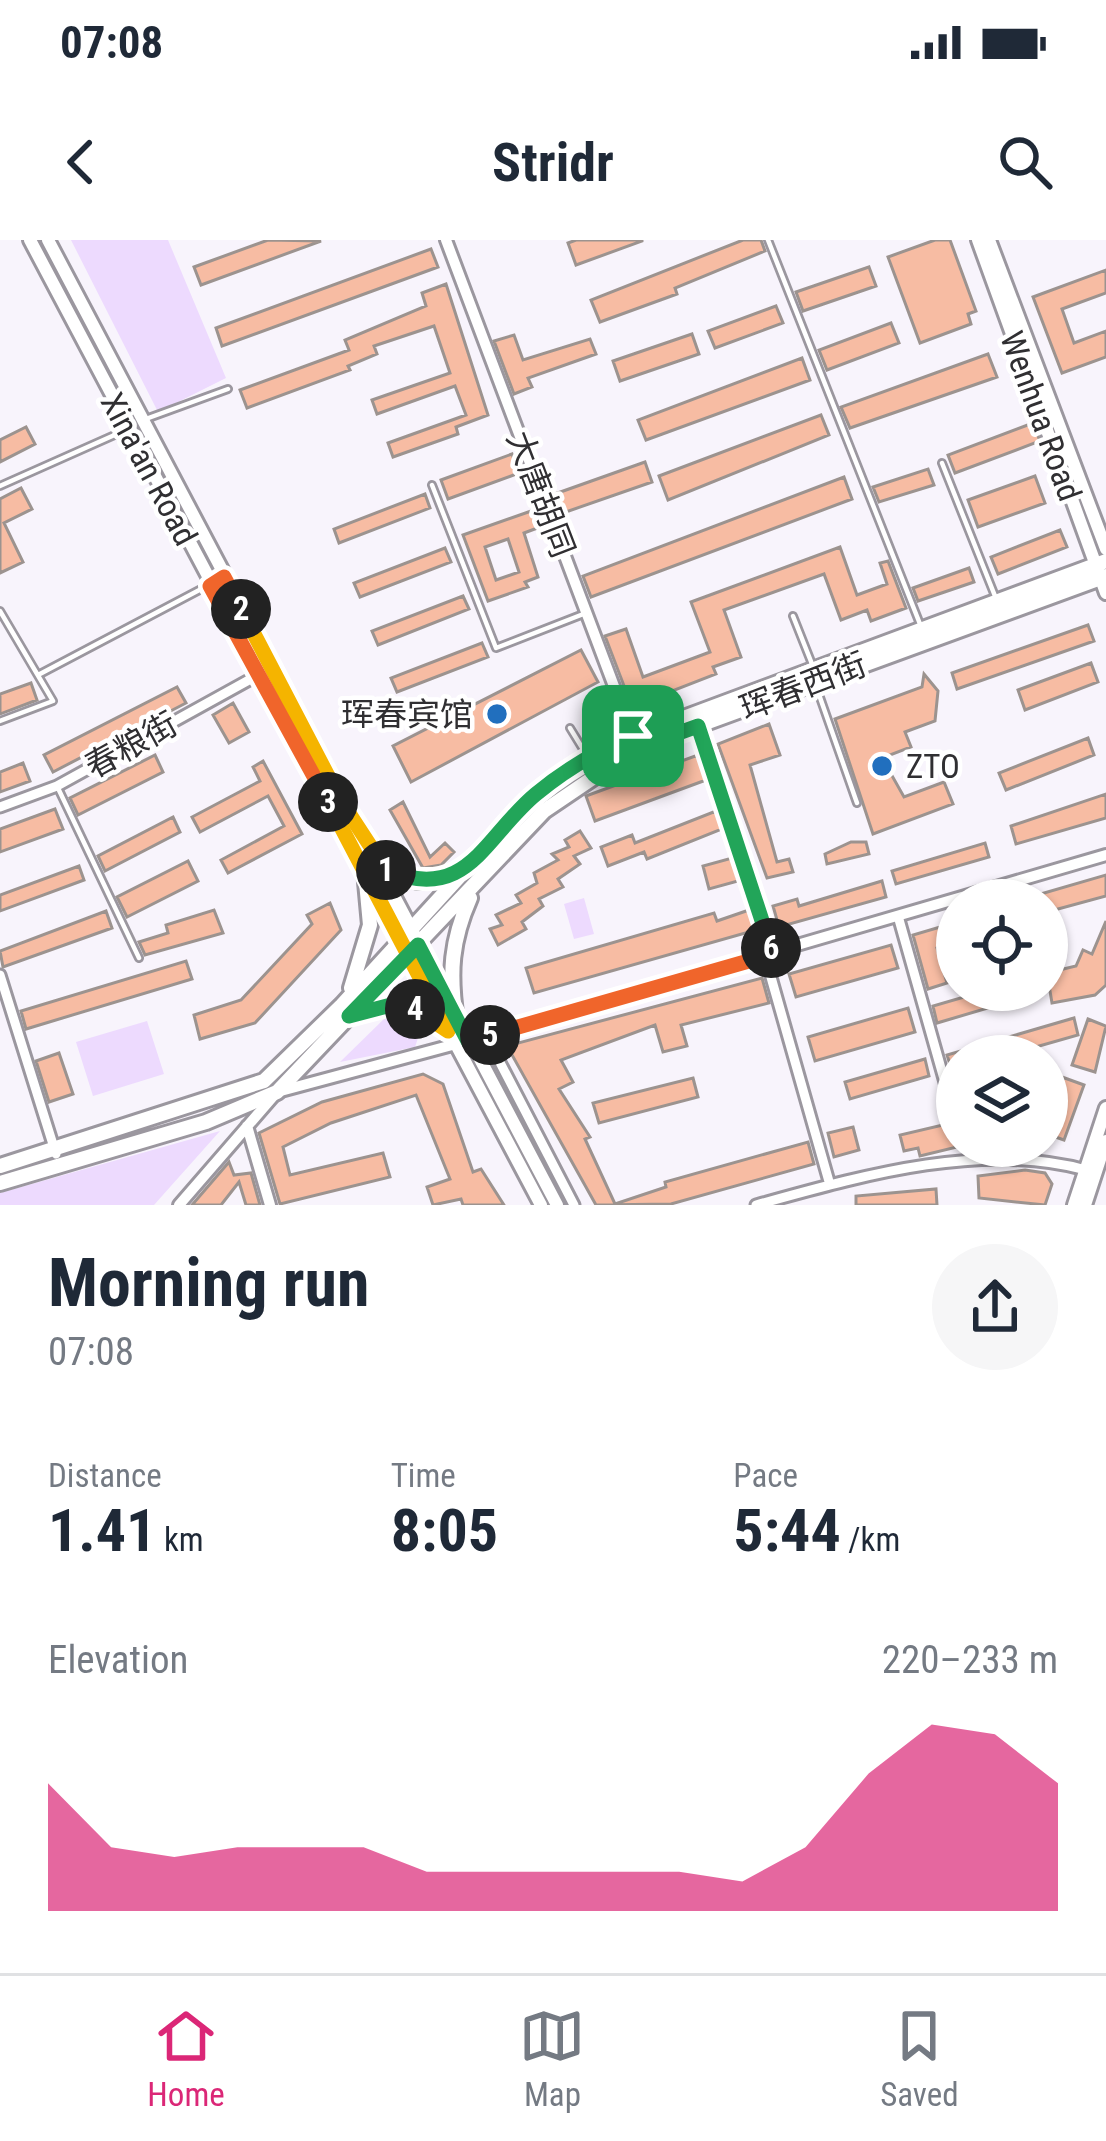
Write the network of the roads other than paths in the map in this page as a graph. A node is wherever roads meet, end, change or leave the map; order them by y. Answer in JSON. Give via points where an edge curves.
{"nodes":[{"id":1,"x":30,"y":240,"type":"edge"},
{"id":2,"x":48,"y":240,"type":"edge"},
{"id":3,"x":446,"y":240,"type":"edge"},
{"id":4,"x":767,"y":240,"type":"edge"},
{"id":5,"x":977,"y":240,"type":"edge"},
{"id":6,"x":989,"y":240,"type":"edge"},
{"id":7,"x":228,"y":389,"type":"dead end"},
{"id":8,"x":144,"y":419,"type":"junction"},
{"id":9,"x":128,"y":429,"type":"junction"},
{"id":10,"x":942,"y":463,"type":"dead end"},
{"id":11,"x":432,"y":485,"type":"dead end"},
{"id":12,"x":0,"y":486,"type":"edge"},
{"id":13,"x":1106,"y":549,"type":"edge"},
{"id":14,"x":1103,"y":575,"type":"edge"},
{"id":15,"x":224,"y":577,"type":"junction"},
{"id":16,"x":210,"y":586,"type":"junction"},
{"id":17,"x":997,"y":602,"type":"junction"},
{"id":18,"x":0,"y":611,"type":"edge"},
{"id":19,"x":586,"y":613,"type":"junction"},
{"id":20,"x":793,"y":616,"type":"dead end"},
{"id":21,"x":922,"y":630,"type":"junction"},
{"id":22,"x":38,"y":675,"type":"junction"},
{"id":23,"x":258,"y":675,"type":"junction"},
{"id":24,"x":814,"y":675,"type":"junction"},
{"id":25,"x":0,"y":721,"type":"edge"},
{"id":26,"x":698,"y":726,"type":"junction"},
{"id":27,"x":570,"y":728,"type":"dead end"},
{"id":28,"x":635,"y":742,"type":"junction"},
{"id":29,"x":589,"y":759,"type":"junction"},
{"id":30,"x":57,"y":786,"type":"junction"},
{"id":31,"x":857,"y":802,"type":"dead end"},
{"id":32,"x":336,"y":804,"type":"junction"},
{"id":33,"x":0,"y":807,"type":"edge"},
{"id":34,"x":1106,"y":855,"type":"edge"},
{"id":35,"x":373,"y":870,"type":"junction"},
{"id":36,"x":465,"y":870,"type":"junction"},
{"id":37,"x":476,"y":884,"type":"junction"},
{"id":38,"x":898,"y":916,"type":"junction"},
{"id":39,"x":409,"y":943,"type":"junction"},
{"id":40,"x":769,"y":955,"type":"junction"},
{"id":41,"x":139,"y":958,"type":"dead end"},
{"id":42,"x":0,"y":975,"type":"edge"},
{"id":43,"x":346,"y":1011,"type":"junction"},
{"id":44,"x":457,"y":1034,"type":"junction"},
{"id":45,"x":936,"y":1051,"type":"edge"},
{"id":46,"x":277,"y":1092,"type":"junction"},
{"id":47,"x":1106,"y":1108,"type":"edge"},
{"id":48,"x":247,"y":1126,"type":"junction"},
{"id":49,"x":1106,"y":1142,"type":"edge"},
{"id":50,"x":54,"y":1147,"type":"junction"},
{"id":51,"x":60,"y":1165,"type":"junction"},
{"id":52,"x":936,"y":1165,"type":"edge"},
{"id":53,"x":0,"y":1166,"type":"edge"},
{"id":54,"x":1068,"y":1166,"type":"edge"},
{"id":55,"x":1090,"y":1172,"type":"junction"},
{"id":56,"x":0,"y":1183,"type":"edge"},
{"id":57,"x":830,"y":1184,"type":"junction"},
{"id":58,"x":179,"y":1205,"type":"edge"},
{"id":59,"x":270,"y":1205,"type":"edge"},
{"id":60,"x":541,"y":1205,"type":"edge"},
{"id":61,"x":557,"y":1205,"type":"edge"},
{"id":62,"x":574,"y":1205,"type":"edge"},
{"id":63,"x":757,"y":1205,"type":"edge"},
{"id":64,"x":1074,"y":1205,"type":"edge"},
{"id":65,"x":1085,"y":1205,"type":"edge"}],
"edges":[{"from":1,"to":9,"type":"main road","name":"Xina'an Road"},
{"from":2,"to":8,"type":"main road","name":"Xina'an Road"},
{"from":3,"to":19,"type":"street","name":"大唐胡同"},
{"from":4,"to":21,"type":"lane"},
{"from":5,"to":14,"type":"main road","name":"Wenhua Road"},
{"from":6,"to":13,"type":"main road","name":"Wenhua Road"},
{"from":7,"to":8,"type":"lane"},
{"from":8,"to":9,"type":"lane"},
{"from":8,"to":15,"type":"main road","name":"Xina'an Road"},
{"from":9,"to":12,"type":"lane"},
{"from":9,"to":16,"type":"main road","name":"Xina'an Road"},
{"from":10,"to":17,"type":"lane"},
{"from":11,"to":19,"type":"lane","via":[[496,648]]},
{"from":14,"to":17,"type":"main road","name":"珲春西街"},
{"from":14,"to":24,"type":"main road","name":"珲春西街"},
{"from":15,"to":16,"type":"lane"},
{"from":15,"to":32,"type":"main road","name":"Xina'an Road"},
{"from":16,"to":22,"type":"lane"},
{"from":16,"to":23,"type":"main road","name":"Xina'an Road"},
{"from":17,"to":21,"type":"main road","name":"珲春西街"},
{"from":18,"to":22,"type":"lane"},
{"from":19,"to":28,"type":"street","name":"大唐胡同"},
{"from":20,"to":24,"type":"lane"},
{"from":21,"to":24,"type":"main road","name":"珲春西街"},
{"from":22,"to":25,"type":"lane","via":[[53,701]]},
{"from":23,"to":30,"type":"street","name":"春粮街"},
{"from":23,"to":32,"type":"main road","name":"Xina'an Road"},
{"from":24,"to":26,"type":"main road","name":"珲春西街"},
{"from":24,"to":28,"type":"main road","name":"珲春西街"},
{"from":24,"to":31,"type":"lane"},
{"from":26,"to":28,"type":"main road","name":"珲春西街"},
{"from":26,"to":40,"type":"street"},
{"from":27,"to":29,"type":"lane"},
{"from":28,"to":29,"type":"main road","name":"珲春西街"},
{"from":28,"to":37,"type":"main road","name":"珲春西街","via":[[544,811]]},
{"from":29,"to":36,"type":"main road","name":"珲春西街","via":[[533,796]]},
{"from":30,"to":33,"type":"street","name":"春粮街"},
{"from":30,"to":41,"type":"lane"},
{"from":32,"to":35,"type":"main road","name":"Xina'an Road"},
{"from":34,"to":38,"type":"street"},
{"from":35,"to":36,"type":"main road","via":[[418,881]]},
{"from":35,"to":39,"type":"main road","name":"Xina'an Road"},
{"from":35,"to":43,"type":"main road","via":[[366,950]]},
{"from":36,"to":39,"type":"main road","name":"珲春西街"},
{"from":37,"to":39,"type":"main road","name":"珲春西街"},
{"from":37,"to":44,"type":"main road","via":[[454,934]]},
{"from":38,"to":40,"type":"street"},
{"from":38,"to":45,"type":"street"},
{"from":39,"to":43,"type":"main road","name":"珲春西街"},
{"from":39,"to":44,"type":"main road","name":"Xina'an Road"},
{"from":40,"to":44,"type":"street"},
{"from":40,"to":57,"type":"street"},
{"from":42,"to":50,"type":"street"},
{"from":43,"to":44,"type":"main road","via":[[406,1006]]},
{"from":43,"to":46,"type":"main road","name":"珲春西街","via":[[310,1063]]},
{"from":43,"to":50,"type":"main road","name":"珲春西街","via":[[241,1093]]},
{"from":44,"to":46,"type":"street"},
{"from":44,"to":60,"type":"main road","name":"Xina'an Road"},
{"from":44,"to":61,"type":"main road","name":"Xina'an Road"},
{"from":44,"to":62,"type":"street","via":[[493,1049]]},
{"from":46,"to":48,"type":"street"},
{"from":46,"to":51,"type":"main road","name":"珲春西街","via":[[206,1123]]},
{"from":47,"to":55,"type":"main road"},
{"from":48,"to":58,"type":"street"},
{"from":48,"to":59,"type":"street"},
{"from":49,"to":55,"type":"main road"},
{"from":50,"to":51,"type":"street"},
{"from":50,"to":53,"type":"main road","name":"珲春西街"},
{"from":51,"to":56,"type":"main road","name":"珲春西街"},
{"from":52,"to":57,"type":"street"},
{"from":54,"to":55,"type":"street"},
{"from":55,"to":64,"type":"main road"},
{"from":55,"to":65,"type":"main road"},
{"from":57,"to":63,"type":"street"}]}
